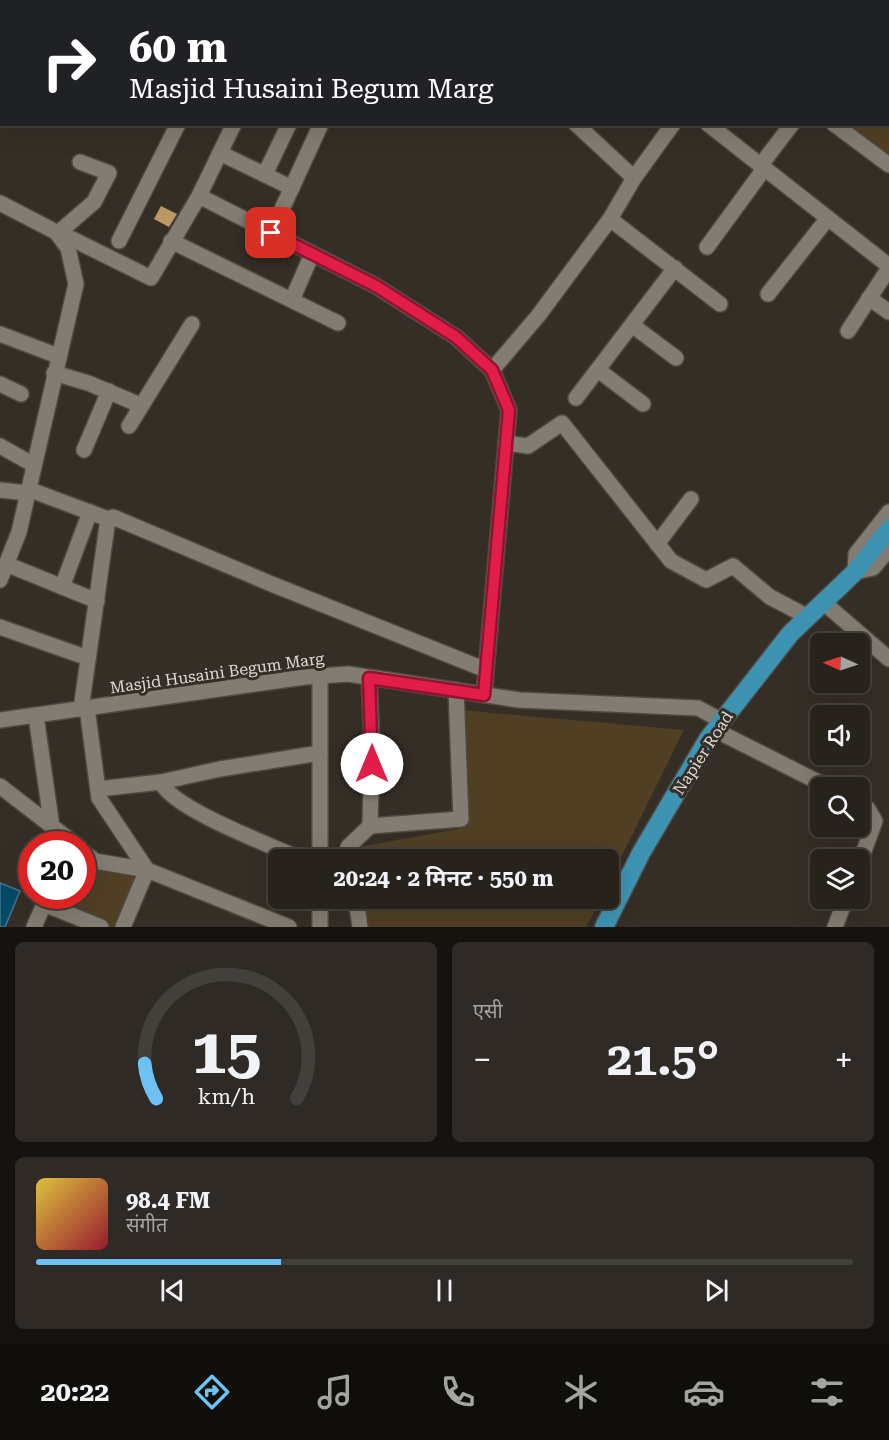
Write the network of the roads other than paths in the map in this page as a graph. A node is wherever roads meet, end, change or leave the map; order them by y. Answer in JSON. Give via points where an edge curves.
{"nodes":[{"id":1,"x":177,"y":126,"type":"edge"},
{"id":2,"x":233,"y":126,"type":"edge"},
{"id":3,"x":288,"y":126,"type":"edge"},
{"id":4,"x":320,"y":126,"type":"edge"},
{"id":5,"x":578,"y":126,"type":"edge"},
{"id":6,"x":672,"y":126,"type":"edge"},
{"id":7,"x":710,"y":126,"type":"edge"},
{"id":8,"x":791,"y":126,"type":"edge"},
{"id":9,"x":837,"y":126,"type":"edge"},
{"id":10,"x":220,"y":153,"type":"junction"},
{"id":11,"x":80,"y":162,"type":"dead end"},
{"id":12,"x":889,"y":165,"type":"edge"},
{"id":13,"x":762,"y":168,"type":"junction"},
{"id":14,"x":265,"y":174,"type":"junction"},
{"id":15,"x":634,"y":178,"type":"junction"},
{"id":16,"x":292,"y":188,"type":"junction"},
{"id":17,"x":199,"y":196,"type":"junction"},
{"id":18,"x":0,"y":203,"type":"edge"},
{"id":19,"x":828,"y":218,"type":"junction"},
{"id":20,"x":610,"y":219,"type":"junction"},
{"id":21,"x":57,"y":232,"type":"junction"},
{"id":22,"x":271,"y":233,"type":"junction"},
{"id":23,"x":119,"y":241,"type":"dead end"},
{"id":24,"x":171,"y":241,"type":"junction"},
{"id":25,"x":707,"y":247,"type":"dead end"},
{"id":26,"x":312,"y":254,"type":"junction"},
{"id":27,"x":889,"y":267,"type":"edge"},
{"id":28,"x":675,"y":268,"type":"junction"},
{"id":29,"x":768,"y":294,"type":"dead end"},
{"id":30,"x":869,"y":298,"type":"junction"},
{"id":31,"x":291,"y":300,"type":"junction"},
{"id":32,"x":720,"y":304,"type":"dead end"},
{"id":33,"x":889,"y":312,"type":"edge"},
{"id":34,"x":338,"y":323,"type":"dead end"},
{"id":35,"x":192,"y":324,"type":"dead end"},
{"id":36,"x":632,"y":325,"type":"junction"},
{"id":37,"x":848,"y":332,"type":"dead end"},
{"id":38,"x":0,"y":334,"type":"edge"},
{"id":39,"x":57,"y":356,"type":"junction"},
{"id":40,"x":676,"y":358,"type":"dead end"},
{"id":41,"x":492,"y":370,"type":"junction"},
{"id":42,"x":598,"y":370,"type":"junction"},
{"id":43,"x":54,"y":373,"type":"junction"},
{"id":44,"x":0,"y":384,"type":"edge"},
{"id":45,"x":109,"y":392,"type":"junction"},
{"id":46,"x":21,"y":394,"type":"dead end"},
{"id":47,"x":576,"y":398,"type":"dead end"},
{"id":48,"x":643,"y":404,"type":"dead end"},
{"id":49,"x":140,"y":405,"type":"junction"},
{"id":50,"x":129,"y":426,"type":"dead end"},
{"id":51,"x":506,"y":442,"type":"junction"},
{"id":52,"x":0,"y":446,"type":"edge"},
{"id":53,"x":84,"y":450,"type":"dead end"},
{"id":54,"x":33,"y":465,"type":"junction"},
{"id":55,"x":0,"y":490,"type":"edge"},
{"id":56,"x":28,"y":491,"type":"junction"},
{"id":57,"x":691,"y":499,"type":"dead end"},
{"id":58,"x":90,"y":512,"type":"junction"},
{"id":59,"x":889,"y":512,"type":"edge"},
{"id":60,"x":108,"y":519,"type":"junction"},
{"id":61,"x":889,"y":529,"type":"edge"},
{"id":62,"x":657,"y":544,"type":"junction"},
{"id":63,"x":6,"y":547,"type":"edge"},
{"id":64,"x":889,"y":549,"type":"edge"},
{"id":65,"x":6,"y":564,"type":"junction"},
{"id":66,"x":855,"y":572,"type":"junction"},
{"id":67,"x":0,"y":580,"type":"edge"},
{"id":68,"x":62,"y":587,"type":"junction"},
{"id":69,"x":97,"y":601,"type":"junction"},
{"id":70,"x":823,"y":602,"type":"junction"},
{"id":71,"x":808,"y":617,"type":"junction"},
{"id":72,"x":0,"y":627,"type":"edge"},
{"id":73,"x":88,"y":658,"type":"junction"},
{"id":74,"x":889,"y":659,"type":"edge"},
{"id":75,"x":486,"y":670,"type":"junction"},
{"id":76,"x":320,"y":676,"type":"junction"},
{"id":77,"x":369,"y":678,"type":"junction"},
{"id":78,"x":456,"y":690,"type":"junction"},
{"id":79,"x":484,"y":695,"type":"junction"},
{"id":80,"x":84,"y":709,"type":"junction"},
{"id":81,"x":36,"y":716,"type":"junction"},
{"id":82,"x":0,"y":720,"type":"edge"},
{"id":83,"x":719,"y":725,"type":"junction"},
{"id":84,"x":320,"y":753,"type":"junction"},
{"id":85,"x":811,"y":777,"type":"edge"},
{"id":86,"x":161,"y":782,"type":"junction"},
{"id":87,"x":0,"y":786,"type":"edge"},
{"id":88,"x":98,"y":789,"type":"junction"},
{"id":89,"x":870,"y":812,"type":"edge"},
{"id":90,"x":369,"y":826,"type":"junction"},
{"id":91,"x":52,"y":827,"type":"junction"},
{"id":92,"x":57,"y":831,"type":"edge"},
{"id":93,"x":870,"y":835,"type":"edge"},
{"id":94,"x":278,"y":849,"type":"edge"},
{"id":95,"x":320,"y":849,"type":"edge"},
{"id":96,"x":348,"y":849,"type":"edge"},
{"id":97,"x":96,"y":861,"type":"edge"},
{"id":98,"x":147,"y":870,"type":"junction"},
{"id":99,"x":320,"y":909,"type":"edge"},
{"id":100,"x":358,"y":909,"type":"edge"},
{"id":101,"x":842,"y":909,"type":"edge"},
{"id":102,"x":34,"y":927,"type":"edge"},
{"id":103,"x":101,"y":927,"type":"edge"},
{"id":104,"x":123,"y":927,"type":"edge"},
{"id":105,"x":289,"y":927,"type":"edge"},
{"id":106,"x":320,"y":927,"type":"edge"},
{"id":107,"x":360,"y":927,"type":"edge"},
{"id":108,"x":604,"y":927,"type":"edge"},
{"id":109,"x":835,"y":927,"type":"edge"}],
"edges":[{"from":1,"to":23,"type":"street"},
{"from":2,"to":10,"type":"street"},
{"from":3,"to":14,"type":"street"},
{"from":4,"to":16,"type":"street"},
{"from":5,"to":15,"type":"street"},
{"from":6,"to":15,"type":"street"},
{"from":7,"to":13,"type":"street"},
{"from":8,"to":13,"type":"street"},
{"from":9,"to":12,"type":"street"},
{"from":10,"to":14,"type":"street"},
{"from":10,"to":17,"type":"street"},
{"from":11,"to":21,"type":"street","via":[[109,173],[94,202]]},
{"from":13,"to":19,"type":"street"},
{"from":13,"to":25,"type":"street"},
{"from":14,"to":16,"type":"street"},
{"from":15,"to":20,"type":"street"},
{"from":16,"to":22,"type":"street"},
{"from":17,"to":22,"type":"street"},
{"from":17,"to":24,"type":"street"},
{"from":18,"to":21,"type":"street"},
{"from":19,"to":27,"type":"street"},
{"from":19,"to":29,"type":"street"},
{"from":20,"to":28,"type":"street"},
{"from":20,"to":41,"type":"street"},
{"from":21,"to":24,"type":"street","via":[[151,278]]},
{"from":21,"to":39,"type":"street","via":[[68,248],[76,284]]},
{"from":22,"to":26,"type":"street"},
{"from":24,"to":31,"type":"street"},
{"from":26,"to":31,"type":"street"},
{"from":26,"to":41,"type":"street","via":[[376,286],[456,337]]},
{"from":27,"to":30,"type":"street"},
{"from":28,"to":32,"type":"street"},
{"from":28,"to":36,"type":"street"},
{"from":30,"to":33,"type":"street"},
{"from":30,"to":37,"type":"street"},
{"from":31,"to":34,"type":"street"},
{"from":35,"to":49,"type":"street"},
{"from":36,"to":40,"type":"street"},
{"from":36,"to":42,"type":"street"},
{"from":38,"to":39,"type":"street"},
{"from":39,"to":43,"type":"street"},
{"from":41,"to":51,"type":"street","via":[[509,410]]},
{"from":42,"to":47,"type":"street"},
{"from":42,"to":48,"type":"street"},
{"from":43,"to":45,"type":"street"},
{"from":43,"to":54,"type":"street"},
{"from":44,"to":46,"type":"street"},
{"from":45,"to":49,"type":"street"},
{"from":45,"to":53,"type":"street"},
{"from":49,"to":50,"type":"street"},
{"from":51,"to":62,"type":"street","via":[[528,446],[562,423]]},
{"from":51,"to":75,"type":"street"},
{"from":52,"to":54,"type":"street"},
{"from":54,"to":56,"type":"street"},
{"from":55,"to":56,"type":"street"},
{"from":56,"to":58,"type":"street"},
{"from":56,"to":63,"type":"street"},
{"from":57,"to":62,"type":"street"},
{"from":58,"to":60,"type":"street"},
{"from":58,"to":68,"type":"street"},
{"from":59,"to":66,"type":"street","via":[[856,554]]},
{"from":60,"to":69,"type":"street"},
{"from":60,"to":75,"type":"street","via":[[113,517]]},
{"from":61,"to":66,"type":"main road","name":"Napier Road"},
{"from":62,"to":71,"type":"street","via":[[671,561],[706,580],[733,566],[770,597]]},
{"from":63,"to":65,"type":"street"},
{"from":64,"to":66,"type":"street","via":[[873,568]]},
{"from":65,"to":67,"type":"street"},
{"from":65,"to":68,"type":"street"},
{"from":66,"to":70,"type":"main road","name":"Napier Road"},
{"from":68,"to":69,"type":"street"},
{"from":69,"to":73,"type":"street"},
{"from":70,"to":71,"type":"main road","name":"Napier Road"},
{"from":70,"to":74,"type":"street"},
{"from":71,"to":83,"type":"main road","name":"Napier Road","via":[[790,634]]},
{"from":72,"to":73,"type":"street"},
{"from":73,"to":80,"type":"street"},
{"from":75,"to":79,"type":"street"},
{"from":76,"to":77,"type":"street","name":"Masjid Husaini Begum Marg","via":[[348,674]]},
{"from":76,"to":80,"type":"street","name":"Masjid Husaini Begum Marg"},
{"from":76,"to":84,"type":"street"},
{"from":77,"to":78,"type":"street","name":"Masjid Husaini Begum Marg"},
{"from":77,"to":90,"type":"street"},
{"from":78,"to":79,"type":"street","name":"Masjid Husaini Begum Marg"},
{"from":78,"to":90,"type":"street","via":[[461,819]]},
{"from":79,"to":83,"type":"street","name":"Masjid Husaini Begum Marg","via":[[698,708]]},
{"from":80,"to":81,"type":"street","name":"Masjid Husaini Begum Marg"},
{"from":80,"to":88,"type":"street"},
{"from":81,"to":82,"type":"street","name":"Masjid Husaini Begum Marg"},
{"from":81,"to":91,"type":"street"},
{"from":83,"to":85,"type":"street","name":"Masjid Husaini Begum Marg"},
{"from":83,"to":108,"type":"main road","name":"Napier Road","via":[[640,853]]},
{"from":84,"to":86,"type":"street"},
{"from":84,"to":95,"type":"street"},
{"from":86,"to":88,"type":"street"},
{"from":86,"to":94,"type":"street","via":[[165,792],[208,818]]},
{"from":87,"to":91,"type":"street"},
{"from":88,"to":98,"type":"street","via":[[99,798]]},
{"from":89,"to":93,"type":"street","via":[[875,821]]},
{"from":90,"to":96,"type":"street"},
{"from":91,"to":92,"type":"street"},
{"from":97,"to":98,"type":"street"},
{"from":98,"to":104,"type":"street"},
{"from":98,"to":105,"type":"street"},
{"from":99,"to":106,"type":"street"},
{"from":100,"to":107,"type":"street"},
{"from":101,"to":109,"type":"street"},
{"from":102,"to":103,"type":"street","via":[[44,904]]}]}
